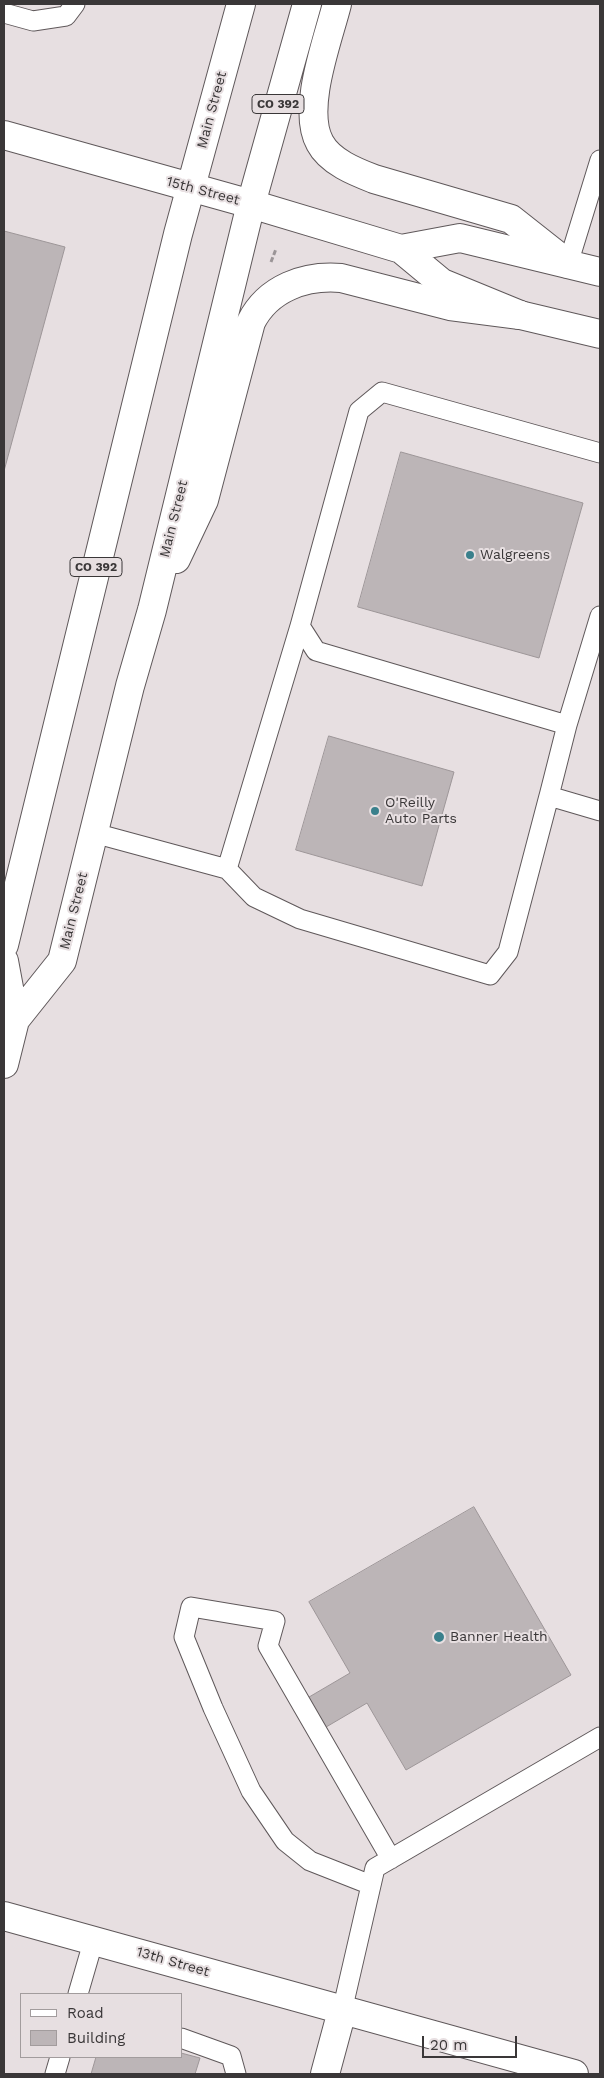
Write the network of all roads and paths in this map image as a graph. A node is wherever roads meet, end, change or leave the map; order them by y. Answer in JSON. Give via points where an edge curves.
{"nodes":[{"id":1,"x":75,"y":4,"type":"edge"},
{"id":2,"x":241,"y":4,"type":"edge"},
{"id":3,"x":306,"y":4,"type":"edge"},
{"id":4,"x":337,"y":4,"type":"edge"},
{"id":5,"x":4,"y":13,"type":"edge"},
{"id":6,"x":4,"y":135,"type":"edge"},
{"id":7,"x":600,"y":160,"type":"edge"},
{"id":8,"x":191,"y":188,"type":"junction"},
{"id":9,"x":251,"y":204,"type":"junction"},
{"id":10,"x":402,"y":249,"type":"junction"},
{"id":11,"x":568,"y":264,"type":"junction"},
{"id":12,"x":600,"y":272,"type":"edge"},
{"id":13,"x":520,"y":315,"type":"junction"},
{"id":14,"x":600,"y":334,"type":"edge"},
{"id":15,"x":600,"y":453,"type":"edge"},
{"id":16,"x":152,"y":610,"type":"junction"},
{"id":17,"x":600,"y":616,"type":"edge"},
{"id":18,"x":300,"y":626,"type":"junction"},
{"id":19,"x":567,"y":725,"type":"junction"},
{"id":20,"x":549,"y":796,"type":"junction"},
{"id":21,"x":600,"y":811,"type":"edge"},
{"id":22,"x":94,"y":833,"type":"junction"},
{"id":23,"x":227,"y":870,"type":"junction"},
{"id":24,"x":4,"y":945,"type":"edge"},
{"id":25,"x":4,"y":961,"type":"edge"},
{"id":26,"x":9,"y":1018,"type":"edge"},
{"id":27,"x":4,"y":1064,"type":"edge"},
{"id":28,"x":600,"y":1737,"type":"edge"},
{"id":29,"x":391,"y":1858,"type":"junction"},
{"id":30,"x":371,"y":1885,"type":"junction"},
{"id":31,"x":4,"y":1916,"type":"edge"},
{"id":32,"x":94,"y":1939,"type":"junction"},
{"id":33,"x":78,"y":1993,"type":"edge"},
{"id":34,"x":342,"y":2011,"type":"junction"},
{"id":35,"x":182,"y":2038,"type":"edge"},
{"id":36,"x":60,"y":2058,"type":"edge"},
{"id":37,"x":55,"y":2074,"type":"edge"},
{"id":38,"x":236,"y":2074,"type":"edge"},
{"id":39,"x":325,"y":2074,"type":"edge"},
{"id":40,"x":574,"y":2074,"type":"edge"}],
"edges":[{"from":1,"to":5,"type":"lane","via":[[66,16],[33,21]]},
{"from":2,"to":8,"type":"main road","name":"Main Street","number":"CO 392"},
{"from":3,"to":9,"type":"main road","name":"Main Street","number":"CO 392"},
{"from":4,"to":11,"type":"main road","via":[[313,96],[314,122],[320,143],[356,172],[511,219]]},
{"from":6,"to":8,"type":"main road","name":"15th Street"},
{"from":7,"to":11,"type":"lane"},
{"from":8,"to":9,"type":"main road","name":"15th Street"},
{"from":8,"to":24,"type":"main road","name":"Main Street","number":"CO 392"},
{"from":9,"to":10,"type":"main road","name":"15th Street"},
{"from":9,"to":16,"type":"main road","name":"Main Street","number":"CO 392"},
{"from":10,"to":11,"type":"main road","name":"15th Street","via":[[460,238]]},
{"from":10,"to":13,"type":"main road","name":"15th Street","via":[[442,283]]},
{"from":11,"to":12,"type":"main road","name":"15th Street"},
{"from":13,"to":14,"type":"main road","name":"15th Street"},
{"from":13,"to":16,"type":"main road","via":[[450,306],[328,277],[302,280],[264,303],[251,322],[204,500]]},
{"from":15,"to":18,"type":"lane","via":[[382,392],[359,411]]},
{"from":16,"to":22,"type":"main road","name":"Main Street","number":"CO 392"},
{"from":17,"to":19,"type":"lane"},
{"from":18,"to":19,"type":"lane","via":[[316,651]]},
{"from":18,"to":23,"type":"lane"},
{"from":19,"to":20,"type":"lane"},
{"from":20,"to":21,"type":"lane"},
{"from":20,"to":23,"type":"lane","via":[[508,952],[490,975],[300,919],[254,897]]},
{"from":22,"to":23,"type":"lane"},
{"from":22,"to":26,"type":"main road","name":"Main Street","number":"CO 392","via":[[62,961]]},
{"from":25,"to":26,"type":"main road","name":"Main Street","number":"CO 392"},
{"from":26,"to":27,"type":"main road","name":"Main Street","number":"CO 392"},
{"from":28,"to":29,"type":"lane"},
{"from":29,"to":30,"type":"lane","via":[[375,1868]]},
{"from":29,"to":30,"type":"lane","via":[[268,1646],[276,1621],[191,1607],[184,1637],[251,1791],[285,1841],[310,1861]]},
{"from":30,"to":34,"type":"lane"},
{"from":31,"to":32,"type":"main road","name":"13th Street"},
{"from":32,"to":33,"type":"lane"},
{"from":32,"to":34,"type":"main road","name":"13th Street"},
{"from":34,"to":39,"type":"main road"},
{"from":34,"to":40,"type":"main road","name":"13th Street"},
{"from":35,"to":38,"type":"lane","via":[[231,2056]]},
{"from":36,"to":37,"type":"lane"}]}
